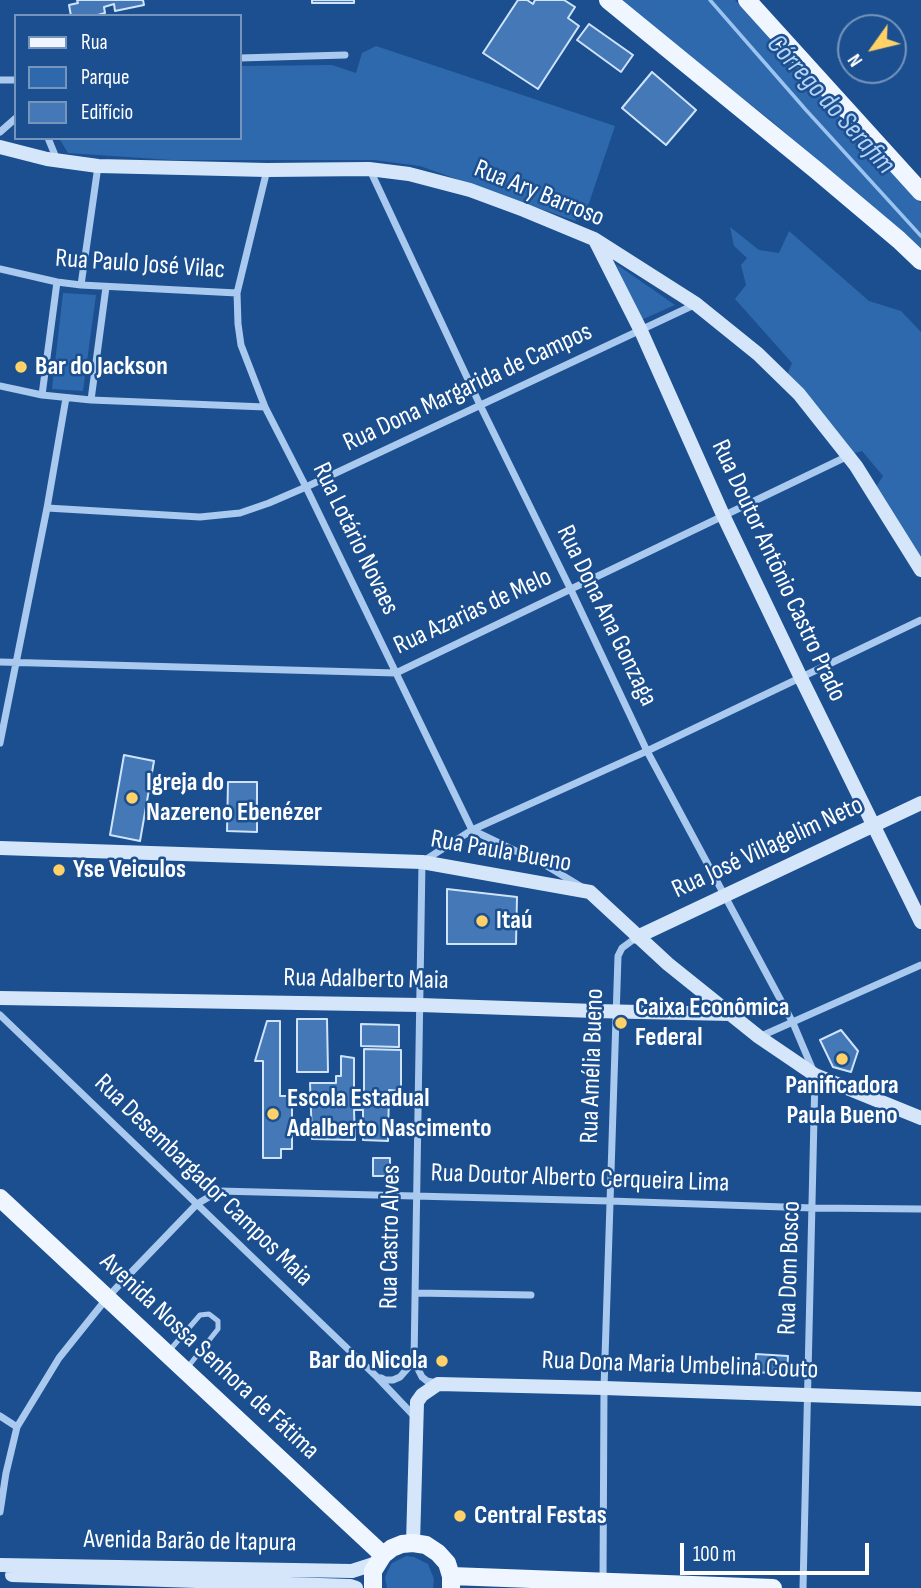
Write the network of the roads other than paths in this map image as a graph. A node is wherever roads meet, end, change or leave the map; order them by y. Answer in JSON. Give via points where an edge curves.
{"nodes":[{"id":1,"x":608,"y":0,"type":"edge"},
{"id":2,"x":747,"y":0,"type":"edge"},
{"id":3,"x":345,"y":55,"type":"dead end"},
{"id":4,"x":242,"y":58,"type":"edge"},
{"id":5,"x":14,"y":120,"type":"edge"},
{"id":6,"x":0,"y":132,"type":"edge"},
{"id":7,"x":49,"y":140,"type":"edge"},
{"id":8,"x":0,"y":147,"type":"edge"},
{"id":9,"x":58,"y":161,"type":"junction"},
{"id":10,"x":98,"y":166,"type":"junction"},
{"id":11,"x":369,"y":169,"type":"junction"},
{"id":12,"x":267,"y":170,"type":"junction"},
{"id":13,"x":921,"y":192,"type":"edge"},
{"id":14,"x":594,"y":239,"type":"junction"},
{"id":15,"x":921,"y":261,"type":"edge"},
{"id":16,"x":0,"y":269,"type":"edge"},
{"id":17,"x":57,"y":282,"type":"junction"},
{"id":18,"x":81,"y":285,"type":"junction"},
{"id":19,"x":106,"y":287,"type":"junction"},
{"id":20,"x":237,"y":293,"type":"junction"},
{"id":21,"x":696,"y":304,"type":"junction"},
{"id":22,"x":640,"y":331,"type":"junction"},
{"id":23,"x":0,"y":386,"type":"edge"},
{"id":24,"x":43,"y":395,"type":"junction"},
{"id":25,"x":66,"y":398,"type":"junction"},
{"id":26,"x":91,"y":400,"type":"junction"},
{"id":27,"x":480,"y":405,"type":"junction"},
{"id":28,"x":265,"y":407,"type":"junction"},
{"id":29,"x":848,"y":455,"type":"junction"},
{"id":30,"x":306,"y":487,"type":"junction"},
{"id":31,"x":47,"y":508,"type":"junction"},
{"id":32,"x":723,"y":515,"type":"junction"},
{"id":33,"x":921,"y":570,"type":"edge"},
{"id":34,"x":571,"y":590,"type":"junction"},
{"id":35,"x":921,"y":620,"type":"edge"},
{"id":36,"x":0,"y":662,"type":"edge"},
{"id":37,"x":16,"y":662,"type":"junction"},
{"id":38,"x":396,"y":673,"type":"junction"},
{"id":39,"x":801,"y":678,"type":"junction"},
{"id":40,"x":0,"y":743,"type":"edge"},
{"id":41,"x":647,"y":751,"type":"junction"},
{"id":42,"x":921,"y":803,"type":"edge"},
{"id":43,"x":874,"y":825,"type":"junction"},
{"id":44,"x":472,"y":830,"type":"junction"},
{"id":45,"x":0,"y":848,"type":"edge"},
{"id":46,"x":422,"y":862,"type":"junction"},
{"id":47,"x":590,"y":892,"type":"junction"},
{"id":48,"x":724,"y":895,"type":"junction"},
{"id":49,"x":921,"y":922,"type":"edge"},
{"id":50,"x":637,"y":937,"type":"junction"},
{"id":51,"x":921,"y":965,"type":"edge"},
{"id":52,"x":0,"y":998,"type":"edge"},
{"id":53,"x":420,"y":1005,"type":"junction"},
{"id":54,"x":615,"y":1012,"type":"junction"},
{"id":55,"x":731,"y":1014,"type":"junction"},
{"id":56,"x":0,"y":1015,"type":"edge"},
{"id":57,"x":793,"y":1023,"type":"junction"},
{"id":58,"x":759,"y":1037,"type":"junction"},
{"id":59,"x":815,"y":1075,"type":"junction"},
{"id":60,"x":921,"y":1118,"type":"edge"},
{"id":61,"x":415,"y":1196,"type":"junction"},
{"id":62,"x":0,"y":1198,"type":"edge"},
{"id":63,"x":610,"y":1201,"type":"junction"},
{"id":64,"x":197,"y":1204,"type":"junction"},
{"id":65,"x":813,"y":1208,"type":"junction"},
{"id":66,"x":921,"y":1209,"type":"edge"},
{"id":67,"x":416,"y":1293,"type":"junction"},
{"id":68,"x":531,"y":1295,"type":"dead end"},
{"id":69,"x":107,"y":1298,"type":"junction"},
{"id":70,"x":167,"y":1353,"type":"junction"},
{"id":71,"x":414,"y":1361,"type":"junction"},
{"id":72,"x":185,"y":1371,"type":"junction"},
{"id":73,"x":377,"y":1377,"type":"junction"},
{"id":74,"x":438,"y":1384,"type":"junction"},
{"id":75,"x":604,"y":1388,"type":"junction"},
{"id":76,"x":807,"y":1394,"type":"junction"},
{"id":77,"x":921,"y":1399,"type":"edge"},
{"id":78,"x":416,"y":1417,"type":"junction"},
{"id":79,"x":1,"y":1418,"type":"edge"},
{"id":80,"x":17,"y":1427,"type":"junction"},
{"id":81,"x":0,"y":1512,"type":"edge"},
{"id":82,"x":413,"y":1542,"type":"junction"},
{"id":83,"x":380,"y":1559,"type":"junction"},
{"id":84,"x":0,"y":1565,"type":"edge"},
{"id":85,"x":0,"y":1574,"type":"edge"},
{"id":86,"x":452,"y":1582,"type":"edge"},
{"id":87,"x":603,"y":1583,"type":"junction"},
{"id":88,"x":356,"y":1588,"type":"edge"},
{"id":89,"x":373,"y":1588,"type":"edge"},
{"id":90,"x":773,"y":1588,"type":"edge"},
{"id":91,"x":803,"y":1588,"type":"edge"}],
"edges":[{"from":1,"to":15,"type":"main road"},
{"from":2,"to":13,"type":"main road"},
{"from":3,"to":4,"type":"street"},
{"from":5,"to":6,"type":"street"},
{"from":7,"to":9,"type":"street"},
{"from":8,"to":9,"type":"main road","name":"Rua Ary Barroso"},
{"from":9,"to":10,"type":"main road","name":"Rua Ary Barroso"},
{"from":10,"to":12,"type":"main road","name":"Rua Ary Barroso"},
{"from":10,"to":18,"type":"street"},
{"from":11,"to":12,"type":"main road","name":"Rua Ary Barroso"},
{"from":11,"to":14,"type":"main road","name":"Rua Ary Barroso","via":[[470,190]]},
{"from":11,"to":27,"type":"street","name":"Rua Dona Ana Gonzaga"},
{"from":12,"to":20,"type":"street","name":"Rua Lotário Novaes"},
{"from":14,"to":21,"type":"main road","name":"Rua Ary Barroso"},
{"from":14,"to":22,"type":"main road","name":"Rua Doutor Antônio Castro Prado"},
{"from":16,"to":17,"type":"street","name":"Rua Paulo José Vilac"},
{"from":17,"to":18,"type":"street","name":"Rua Paulo José Vilac"},
{"from":17,"to":24,"type":"street"},
{"from":18,"to":19,"type":"street","name":"Rua Paulo José Vilac"},
{"from":19,"to":20,"type":"street","name":"Rua Paulo José Vilac"},
{"from":19,"to":26,"type":"street"},
{"from":20,"to":28,"type":"street","name":"Rua Lotário Novaes","via":[[241,345]]},
{"from":21,"to":22,"type":"street","name":"Rua Dona Margarida de Campos"},
{"from":21,"to":29,"type":"main road","name":"Rua Ary Barroso","via":[[799,394]]},
{"from":22,"to":27,"type":"street","name":"Rua Dona Margarida de Campos"},
{"from":22,"to":32,"type":"main road","name":"Rua Doutor Antônio Castro Prado"},
{"from":23,"to":24,"type":"street"},
{"from":24,"to":25,"type":"street"},
{"from":25,"to":26,"type":"street"},
{"from":25,"to":31,"type":"street"},
{"from":26,"to":28,"type":"street"},
{"from":27,"to":30,"type":"street","name":"Rua Dona Margarida de Campos"},
{"from":27,"to":34,"type":"street","name":"Rua Dona Ana Gonzaga"},
{"from":28,"to":30,"type":"street","name":"Rua Lotário Novaes"},
{"from":29,"to":32,"type":"street","name":"Rua Azarias de Melo"},
{"from":29,"to":33,"type":"main road","name":"Rua Ary Barroso"},
{"from":30,"to":31,"type":"street","name":"Rua Dona Margarida de Campos","via":[[240,513],[200,517]]},
{"from":30,"to":38,"type":"street","name":"Rua Lotário Novaes"},
{"from":31,"to":37,"type":"street"},
{"from":32,"to":34,"type":"street","name":"Rua Azarias de Melo"},
{"from":32,"to":39,"type":"main road","name":"Rua Doutor Antônio Castro Prado"},
{"from":34,"to":38,"type":"street","name":"Rua Azarias de Melo"},
{"from":34,"to":41,"type":"street","name":"Rua Dona Ana Gonzaga"},
{"from":35,"to":39,"type":"street"},
{"from":36,"to":37,"type":"street","name":"Rua Azarias de Melo"},
{"from":37,"to":38,"type":"street","name":"Rua Azarias de Melo"},
{"from":37,"to":40,"type":"street"},
{"from":38,"to":44,"type":"street","name":"Rua Lotário Novaes"},
{"from":39,"to":41,"type":"street"},
{"from":39,"to":43,"type":"main road","name":"Rua Doutor Antônio Castro Prado"},
{"from":41,"to":44,"type":"street"},
{"from":41,"to":48,"type":"street","name":"Rua Dona Ana Gonzaga"},
{"from":42,"to":43,"type":"main road","name":"Rua José Villagelim Neto"},
{"from":43,"to":48,"type":"main road","name":"Rua José Villagelim Neto"},
{"from":43,"to":49,"type":"main road","name":"Rua Doutor Antônio Castro Prado"},
{"from":44,"to":46,"type":"street"},
{"from":44,"to":47,"type":"street"},
{"from":45,"to":46,"type":"main road","name":"Rua Paula Bueno"},
{"from":46,"to":47,"type":"main road","name":"Rua Paula Bueno"},
{"from":46,"to":53,"type":"street","name":"Rua Castro Alves"},
{"from":47,"to":50,"type":"main road","name":"Rua Paula Bueno"},
{"from":48,"to":50,"type":"main road","name":"Rua José Villagelim Neto"},
{"from":48,"to":57,"type":"street","name":"Rua Dona Ana Gonzaga"},
{"from":50,"to":54,"type":"street","name":"Rua Amélia Bueno","via":[[618,956]]},
{"from":50,"to":55,"type":"main road","name":"Rua Paula Bueno"},
{"from":51,"to":57,"type":"street"},
{"from":52,"to":53,"type":"main road","name":"Rua Adalberto Maia"},
{"from":53,"to":54,"type":"main road","name":"Rua Adalberto Maia"},
{"from":53,"to":61,"type":"street","name":"Rua Castro Alves"},
{"from":54,"to":55,"type":"main road","name":"Rua Adalberto Maia"},
{"from":54,"to":63,"type":"street","name":"Rua Amélia Bueno"},
{"from":55,"to":58,"type":"main road","name":"Rua Paula Bueno"},
{"from":56,"to":64,"type":"street","name":"Rua Desembargador Campos Maia"},
{"from":57,"to":58,"type":"street"},
{"from":57,"to":59,"type":"street","name":"Rua Dona Ana Gonzaga"},
{"from":58,"to":59,"type":"main road","name":"Rua Paula Bueno"},
{"from":59,"to":60,"type":"main road","name":"Rua Paula Bueno"},
{"from":59,"to":65,"type":"street","name":"Rua Dom Bosco"},
{"from":61,"to":63,"type":"street","name":"Rua Doutor Alberto Cerqueira Lima"},
{"from":61,"to":64,"type":"street","name":"Rua Doutor Alberto Cerqueira Lima","via":[[219,1191]]},
{"from":61,"to":67,"type":"street","name":"Rua Castro Alves"},
{"from":62,"to":69,"type":"main road","name":"Avenida Nossa Senhora de Fátima"},
{"from":63,"to":65,"type":"street","name":"Rua Doutor Alberto Cerqueira Lima"},
{"from":63,"to":75,"type":"street","name":"Rua Amélia Bueno"},
{"from":64,"to":69,"type":"street","name":"Rua Doutor Alberto Cerqueira Lima"},
{"from":64,"to":73,"type":"street","name":"Rua Desembargador Campos Maia"},
{"from":65,"to":66,"type":"street","name":"Rua Doutor Alberto Cerqueira Lima"},
{"from":65,"to":76,"type":"street","name":"Rua Dom Bosco"},
{"from":67,"to":68,"type":"street"},
{"from":67,"to":71,"type":"street","name":"Rua Castro Alves"},
{"from":69,"to":70,"type":"main road","name":"Avenida Nossa Senhora de Fátima"},
{"from":69,"to":80,"type":"street","name":"Rua Doutor Alberto Cerqueira Lima","via":[[59,1357]]},
{"from":70,"to":72,"type":"main road","name":"Avenida Nossa Senhora de Fátima"},
{"from":70,"to":72,"type":"lane","via":[[200,1315],[209,1314],[218,1321],[218,1329]]},
{"from":71,"to":73,"type":"street","via":[[400,1377]]},
{"from":71,"to":74,"type":"street","via":[[426,1381]]},
{"from":72,"to":83,"type":"main road","name":"Avenida Nossa Senhora de Fátima"},
{"from":73,"to":78,"type":"street"},
{"from":74,"to":75,"type":"main road","name":"Rua Dona Maria Umbelina Couto"},
{"from":74,"to":78,"type":"main road","via":[[417,1402]]},
{"from":75,"to":76,"type":"main road","name":"Rua Dona Maria Umbelina Couto"},
{"from":75,"to":87,"type":"street","name":"Rua Amélia Bueno"},
{"from":76,"to":77,"type":"main road","name":"Rua Dona Maria Umbelina Couto"},
{"from":76,"to":91,"type":"street","name":"Rua Dom Bosco"},
{"from":78,"to":82,"type":"main road"},
{"from":79,"to":80,"type":"street"},
{"from":80,"to":81,"type":"street","name":"Rua Doutor Alberto Cerqueira Lima"},
{"from":82,"to":83,"type":"main road","name":"Avenida Barão de Itapura","via":[[392,1548]]},
{"from":82,"to":86,"type":"main road","via":[[438,1553],[447,1563]]},
{"from":83,"to":84,"type":"main road","name":"Avenida Barão de Itapura","via":[[352,1571]]},
{"from":83,"to":89,"type":"main road","via":[[373,1572]]},
{"from":85,"to":88,"type":"main road","name":"Avenida Barão de Itapura"},
{"from":86,"to":87,"type":"main road"},
{"from":87,"to":90,"type":"main road"}]}
